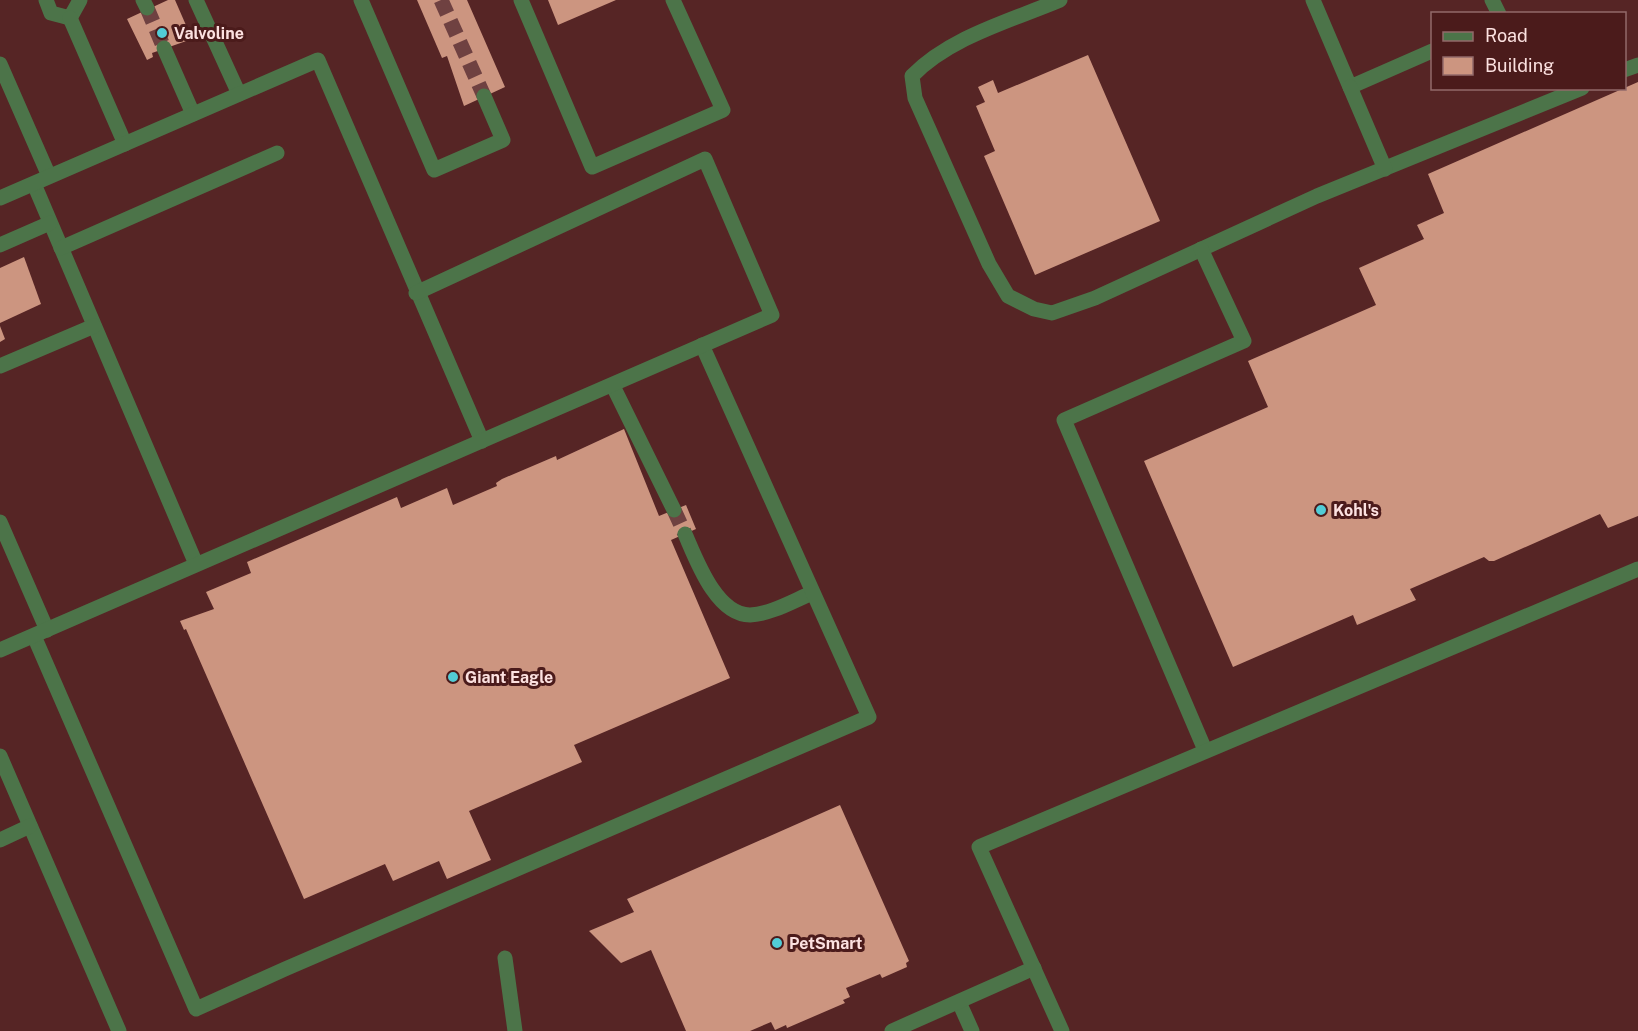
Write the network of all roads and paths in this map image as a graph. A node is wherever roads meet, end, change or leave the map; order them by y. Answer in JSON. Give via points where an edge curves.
{"nodes":[{"id":1,"x":46,"y":0,"type":"edge"},
{"id":2,"x":80,"y":0,"type":"edge"},
{"id":3,"x":196,"y":0,"type":"edge"},
{"id":4,"x":361,"y":0,"type":"edge"},
{"id":5,"x":521,"y":0,"type":"edge"},
{"id":6,"x":673,"y":0,"type":"edge"},
{"id":7,"x":1060,"y":0,"type":"edge"},
{"id":8,"x":1313,"y":0,"type":"edge"},
{"id":9,"x":70,"y":18,"type":"junction"},
{"id":10,"x":164,"y":48,"type":"tunnel mouth"},
{"id":11,"x":1431,"y":51,"type":"edge"},
{"id":12,"x":0,"y":64,"type":"edge"},
{"id":13,"x":1350,"y":87,"type":"junction"},
{"id":14,"x":1577,"y":90,"type":"edge"},
{"id":15,"x":239,"y":94,"type":"junction"},
{"id":16,"x":484,"y":96,"type":"tunnel mouth"},
{"id":17,"x":193,"y":114,"type":"junction"},
{"id":18,"x":125,"y":144,"type":"junction"},
{"id":19,"x":277,"y":153,"type":"dead end"},
{"id":20,"x":1385,"y":169,"type":"junction"},
{"id":21,"x":49,"y":176,"type":"junction"},
{"id":22,"x":34,"y":184,"type":"junction"},
{"id":23,"x":0,"y":198,"type":"edge"},
{"id":24,"x":50,"y":223,"type":"junction"},
{"id":25,"x":0,"y":245,"type":"edge"},
{"id":26,"x":61,"y":248,"type":"junction"},
{"id":27,"x":1201,"y":249,"type":"junction"},
{"id":28,"x":416,"y":293,"type":"junction"},
{"id":29,"x":94,"y":326,"type":"junction"},
{"id":30,"x":702,"y":345,"type":"junction"},
{"id":31,"x":0,"y":366,"type":"edge"},
{"id":32,"x":613,"y":386,"type":"junction"},
{"id":33,"x":482,"y":441,"type":"junction"},
{"id":34,"x":674,"y":510,"type":"tunnel mouth"},
{"id":35,"x":0,"y":522,"type":"edge"},
{"id":36,"x":685,"y":534,"type":"tunnel mouth"},
{"id":37,"x":195,"y":564,"type":"junction"},
{"id":38,"x":1638,"y":569,"type":"edge"},
{"id":39,"x":812,"y":593,"type":"junction"},
{"id":40,"x":41,"y":633,"type":"junction"},
{"id":41,"x":0,"y":650,"type":"edge"},
{"id":42,"x":1205,"y":750,"type":"junction"},
{"id":43,"x":0,"y":756,"type":"edge"},
{"id":44,"x":30,"y":826,"type":"junction"},
{"id":45,"x":0,"y":840,"type":"edge"},
{"id":46,"x":505,"y":958,"type":"dead end"},
{"id":47,"x":1034,"y":968,"type":"junction"},
{"id":48,"x":959,"y":1002,"type":"junction"},
{"id":49,"x":119,"y":1031,"type":"edge"},
{"id":50,"x":515,"y":1031,"type":"edge"},
{"id":51,"x":892,"y":1031,"type":"edge"},
{"id":52,"x":972,"y":1031,"type":"edge"},
{"id":53,"x":1062,"y":1031,"type":"edge"}],
"edges":[{"from":1,"to":9,"type":"street","via":[[51,13]]},
{"from":2,"to":9,"type":"street"},
{"from":3,"to":15,"type":"street"},
{"from":4,"to":16,"type":"street","via":[[434,170],[503,140]]},
{"from":5,"to":6,"type":"street","via":[[592,167],[723,110]]},
{"from":7,"to":27,"type":"street","via":[[971,37],[927,61],[912,76],[915,98],[1008,296],[1052,313],[1095,298]]},
{"from":8,"to":13,"type":"street"},
{"from":9,"to":18,"type":"street"},
{"from":10,"to":17,"type":"street"},
{"from":11,"to":13,"type":"street"},
{"from":12,"to":21,"type":"street"},
{"from":13,"to":20,"type":"street"},
{"from":14,"to":20,"type":"street"},
{"from":15,"to":17,"type":"street"},
{"from":15,"to":28,"type":"street","via":[[318,60]]},
{"from":17,"to":18,"type":"street"},
{"from":18,"to":21,"type":"street"},
{"from":19,"to":26,"type":"street"},
{"from":20,"to":27,"type":"street"},
{"from":21,"to":22,"type":"street"},
{"from":22,"to":23,"type":"street"},
{"from":22,"to":24,"type":"street"},
{"from":24,"to":25,"type":"street"},
{"from":24,"to":26,"type":"street"},
{"from":26,"to":29,"type":"street"},
{"from":27,"to":42,"type":"street","via":[[1244,341],[1064,420]]},
{"from":28,"to":30,"type":"street","via":[[705,159],[772,315]]},
{"from":28,"to":33,"type":"street"},
{"from":29,"to":31,"type":"street"},
{"from":29,"to":37,"type":"street"},
{"from":30,"to":32,"type":"street"},
{"from":30,"to":39,"type":"street"},
{"from":32,"to":33,"type":"street"},
{"from":32,"to":34,"type":"street"},
{"from":33,"to":37,"type":"street"},
{"from":35,"to":40,"type":"street"},
{"from":36,"to":39,"type":"street","via":[[716,593],[736,612],[749,615],[770,611]]},
{"from":37,"to":40,"type":"street"},
{"from":38,"to":42,"type":"street"},
{"from":39,"to":40,"type":"street","via":[[869,717],[196,1010]]},
{"from":40,"to":41,"type":"street"},
{"from":42,"to":47,"type":"street","via":[[979,847]]},
{"from":43,"to":44,"type":"street"},
{"from":44,"to":45,"type":"street"},
{"from":44,"to":49,"type":"street"},
{"from":46,"to":50,"type":"street"},
{"from":47,"to":48,"type":"street"},
{"from":47,"to":53,"type":"street"},
{"from":48,"to":51,"type":"street"},
{"from":48,"to":52,"type":"street"}]}
